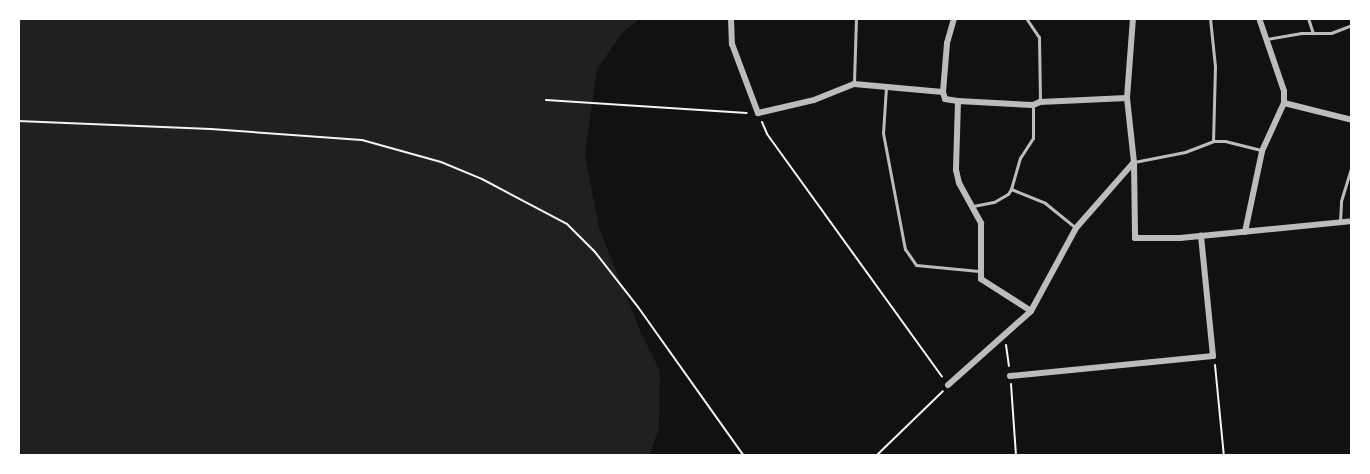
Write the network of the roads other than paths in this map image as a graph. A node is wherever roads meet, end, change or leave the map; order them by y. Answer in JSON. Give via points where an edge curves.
{"nodes":[{"id":1,"x":731,"y":18,"type":"edge"},
{"id":2,"x":856,"y":18,"type":"edge"},
{"id":3,"x":954,"y":18,"type":"edge"},
{"id":4,"x":1026,"y":18,"type":"edge"},
{"id":5,"x":1133,"y":18,"type":"edge"},
{"id":6,"x":1210,"y":18,"type":"edge"},
{"id":7,"x":1259,"y":18,"type":"edge"},
{"id":8,"x":1308,"y":18,"type":"edge"},
{"id":9,"x":1352,"y":25,"type":"edge"},
{"id":10,"x":1312,"y":33,"type":"junction"},
{"id":11,"x":1267,"y":39,"type":"junction"},
{"id":12,"x":854,"y":84,"type":"junction"},
{"id":13,"x":886,"y":87,"type":"junction"},
{"id":14,"x":943,"y":92,"type":"junction"},
{"id":15,"x":1126,"y":98,"type":"junction"},
{"id":16,"x":958,"y":101,"type":"junction"},
{"id":17,"x":1036,"y":103,"type":"junction"},
{"id":18,"x":1284,"y":103,"type":"junction"},
{"id":19,"x":1352,"y":120,"type":"edge"},
{"id":20,"x":1213,"y":141,"type":"junction"},
{"id":21,"x":1262,"y":151,"type":"junction"},
{"id":22,"x":1134,"y":162,"type":"junction"},
{"id":23,"x":1352,"y":166,"type":"edge"},
{"id":24,"x":1011,"y":189,"type":"junction"},
{"id":25,"x":972,"y":206,"type":"junction"},
{"id":26,"x":1352,"y":221,"type":"edge"},
{"id":27,"x":1340,"y":223,"type":"junction"},
{"id":28,"x":1076,"y":228,"type":"junction"},
{"id":29,"x":1245,"y":232,"type":"junction"},
{"id":30,"x":1201,"y":236,"type":"junction"},
{"id":31,"x":979,"y":271,"type":"junction"},
{"id":32,"x":1030,"y":311,"type":"junction"},
{"id":33,"x":1010,"y":376,"type":"road end"},
{"id":34,"x":948,"y":385,"type":"road end"}],
"edges":[{"from":1,"to":12,"type":"street","via":[[732,44],[758,114],[814,100]]},
{"from":2,"to":12,"type":"lane"},
{"from":3,"to":14,"type":"street","via":[[947,43]]},
{"from":4,"to":17,"type":"lane","via":[[1039,37]]},
{"from":5,"to":15,"type":"street"},
{"from":6,"to":20,"type":"lane","via":[[1215,66]]},
{"from":7,"to":11,"type":"street"},
{"from":8,"to":10,"type":"lane"},
{"from":9,"to":10,"type":"lane","via":[[1331,33]]},
{"from":10,"to":11,"type":"lane"},
{"from":11,"to":18,"type":"street","via":[[1284,91]]},
{"from":12,"to":13,"type":"street"},
{"from":13,"to":14,"type":"street"},
{"from":13,"to":31,"type":"lane","via":[[883,133],[905,249],[916,265]]},
{"from":14,"to":16,"type":"street","via":[[945,99]]},
{"from":15,"to":17,"type":"street"},
{"from":15,"to":22,"type":"street"},
{"from":16,"to":17,"type":"street"},
{"from":16,"to":25,"type":"street","via":[[956,170]]},
{"from":17,"to":24,"type":"lane","via":[[1033,138],[1020,158]]},
{"from":18,"to":19,"type":"street"},
{"from":18,"to":21,"type":"street"},
{"from":20,"to":21,"type":"lane"},
{"from":20,"to":22,"type":"lane","via":[[1185,152]]},
{"from":21,"to":29,"type":"street"},
{"from":22,"to":28,"type":"street"},
{"from":22,"to":30,"type":"street","via":[[1135,238]]},
{"from":23,"to":27,"type":"lane","via":[[1341,201]]},
{"from":24,"to":25,"type":"lane","via":[[994,202]]},
{"from":24,"to":28,"type":"lane","via":[[1045,203]]},
{"from":25,"to":31,"type":"street","via":[[981,223]]},
{"from":26,"to":27,"type":"street"},
{"from":27,"to":29,"type":"street"},
{"from":28,"to":32,"type":"street"},
{"from":29,"to":30,"type":"street"},
{"from":30,"to":33,"type":"street","via":[[1213,356]]},
{"from":31,"to":32,"type":"street","via":[[981,279]]},
{"from":32,"to":34,"type":"street"}]}
